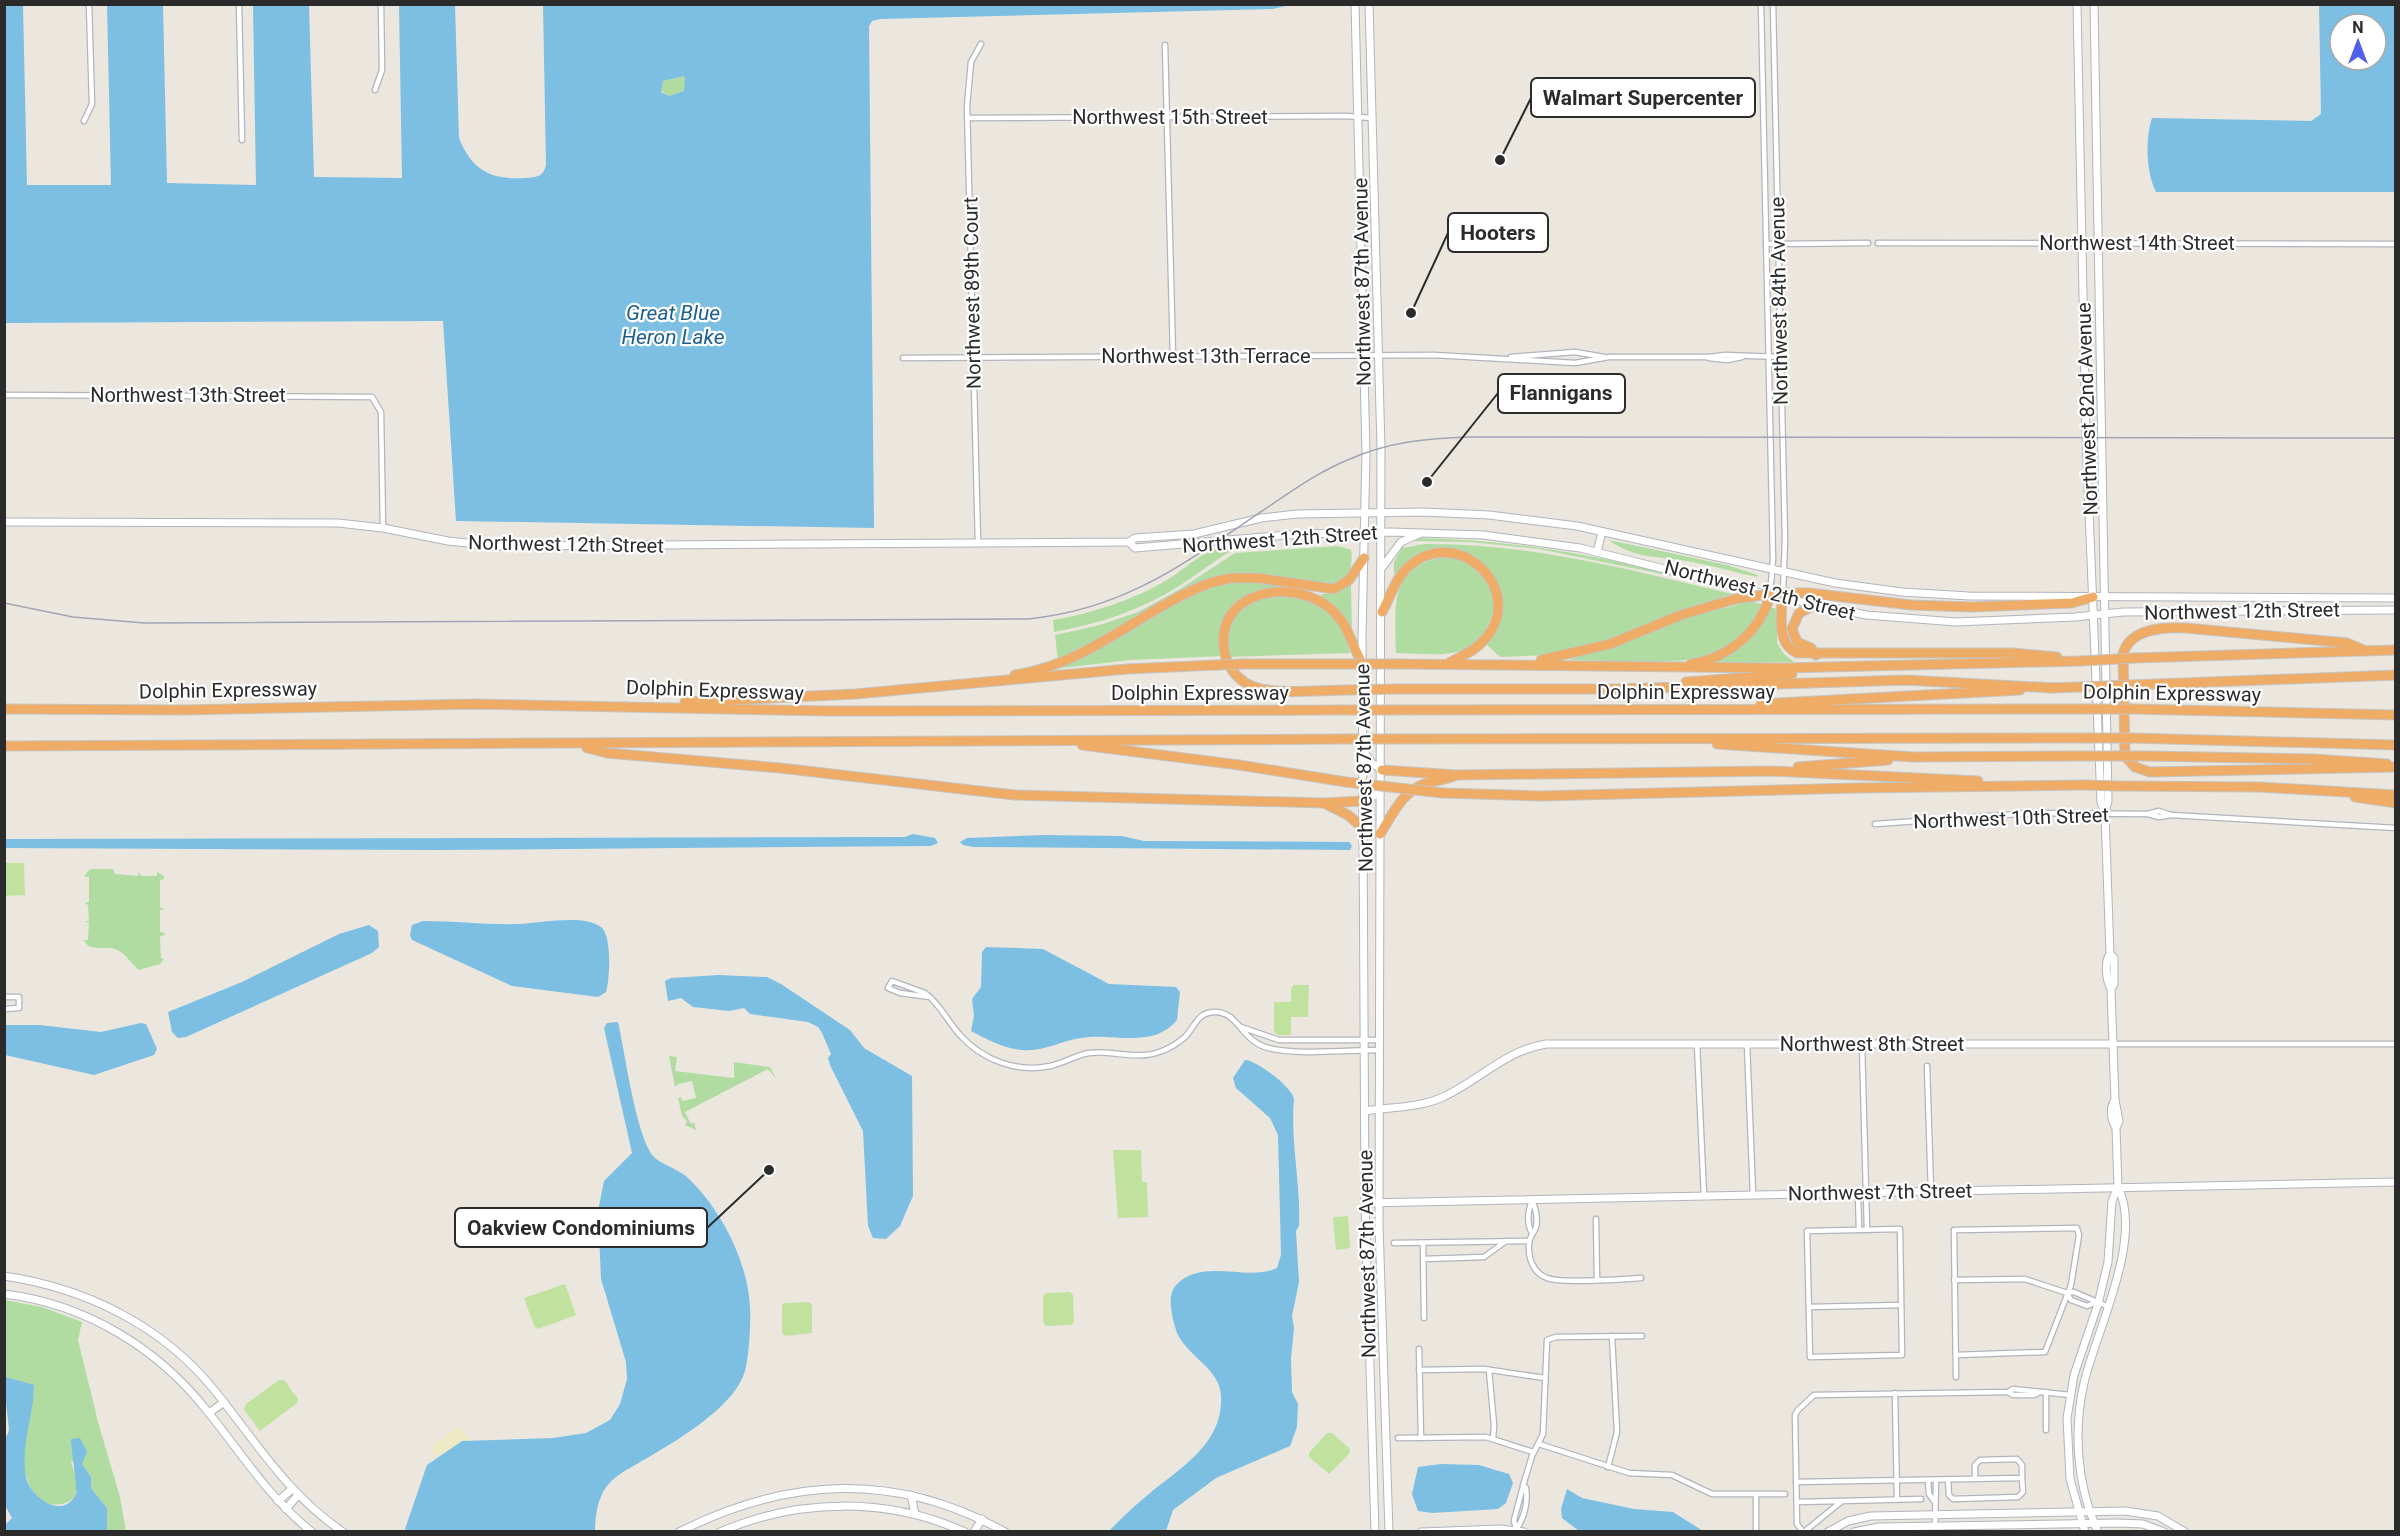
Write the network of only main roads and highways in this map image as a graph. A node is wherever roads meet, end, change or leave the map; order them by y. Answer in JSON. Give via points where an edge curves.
{"nodes":[{"id":1,"x":1355,"y":4,"type":"edge"},
{"id":2,"x":1369,"y":4,"type":"edge"},
{"id":3,"x":2077,"y":4,"type":"edge"},
{"id":4,"x":2094,"y":4,"type":"edge"},
{"id":5,"x":1381,"y":513,"type":"junction"},
{"id":6,"x":1366,"y":514,"type":"junction"},
{"id":7,"x":4,"y":522,"type":"edge"},
{"id":8,"x":1365,"y":532,"type":"junction"},
{"id":9,"x":1381,"y":532,"type":"junction"},
{"id":10,"x":1423,"y":532,"type":"junction"},
{"id":11,"x":1602,"y":532,"type":"junction"},
{"id":12,"x":1129,"y":543,"type":"junction"},
{"id":13,"x":1597,"y":552,"type":"junction"},
{"id":14,"x":1364,"y":558,"type":"junction"},
{"id":15,"x":1382,"y":569,"type":"junction"},
{"id":16,"x":1770,"y":595,"type":"junction"},
{"id":17,"x":2093,"y":597,"type":"junction"},
{"id":18,"x":2104,"y":597,"type":"junction"},
{"id":19,"x":1782,"y":598,"type":"junction"},
{"id":20,"x":2396,"y":598,"type":"edge"},
{"id":21,"x":1813,"y":606,"type":"junction"},
{"id":22,"x":2396,"y":610,"type":"edge"},
{"id":23,"x":1382,"y":612,"type":"junction"},
{"id":24,"x":2104,"y":615,"type":"junction"},
{"id":25,"x":2092,"y":616,"type":"junction"},
{"id":26,"x":2396,"y":650,"type":"edge"},
{"id":27,"x":2366,"y":651,"type":"junction"},
{"id":28,"x":1816,"y":655,"type":"junction"},
{"id":29,"x":2080,"y":661,"type":"junction"},
{"id":30,"x":1362,"y":663,"type":"junction"},
{"id":31,"x":1446,"y":664,"type":"junction"},
{"id":32,"x":1519,"y":664,"type":"junction"},
{"id":33,"x":1667,"y":667,"type":"junction"},
{"id":34,"x":1830,"y":668,"type":"junction"},
{"id":35,"x":2396,"y":678,"type":"edge"},
{"id":36,"x":960,"y":686,"type":"junction"},
{"id":37,"x":2054,"y":688,"type":"junction"},
{"id":38,"x":1617,"y":689,"type":"junction"},
{"id":39,"x":590,"y":705,"type":"junction"},
{"id":40,"x":4,"y":709,"type":"edge"},
{"id":41,"x":1675,"y":710,"type":"junction"},
{"id":42,"x":2396,"y":716,"type":"edge"},
{"id":43,"x":1670,"y":739,"type":"junction"},
{"id":44,"x":1050,"y":740,"type":"junction"},
{"id":45,"x":570,"y":744,"type":"junction"},
{"id":46,"x":2396,"y":745,"type":"edge"},
{"id":47,"x":4,"y":746,"type":"edge"},
{"id":48,"x":1362,"y":749,"type":"junction"},
{"id":49,"x":1913,"y":757,"type":"junction"},
{"id":50,"x":2396,"y":766,"type":"edge"},
{"id":51,"x":1382,"y":770,"type":"junction"},
{"id":52,"x":1771,"y":771,"type":"junction"},
{"id":53,"x":1457,"y":775,"type":"junction"},
{"id":54,"x":1382,"y":783,"type":"junction"},
{"id":55,"x":2017,"y":785,"type":"junction"},
{"id":56,"x":2311,"y":790,"type":"junction"},
{"id":57,"x":2396,"y":795,"type":"edge"},
{"id":58,"x":1363,"y":801,"type":"junction"},
{"id":59,"x":1324,"y":803,"type":"junction"},
{"id":60,"x":2396,"y":803,"type":"edge"},
{"id":61,"x":2105,"y":813,"type":"junction"},
{"id":62,"x":1364,"y":829,"type":"junction"},
{"id":63,"x":1380,"y":834,"type":"junction"},
{"id":64,"x":2113,"y":1044,"type":"junction"},
{"id":65,"x":1379,"y":1108,"type":"junction"},
{"id":66,"x":1365,"y":1111,"type":"junction"},
{"id":67,"x":2396,"y":1182,"type":"edge"},
{"id":68,"x":2118,"y":1187,"type":"junction"},
{"id":69,"x":1365,"y":1203,"type":"junction"},
{"id":70,"x":1380,"y":1203,"type":"junction"},
{"id":71,"x":4,"y":1276,"type":"edge"},
{"id":72,"x":4,"y":1294,"type":"edge"},
{"id":73,"x":224,"y":1402,"type":"junction"},
{"id":74,"x":209,"y":1413,"type":"junction"},
{"id":75,"x":1372,"y":1432,"type":"junction"},
{"id":76,"x":1386,"y":1432,"type":"junction"},
{"id":77,"x":292,"y":1489,"type":"junction"},
{"id":78,"x":298,"y":1495,"type":"junction"},
{"id":79,"x":911,"y":1495,"type":"junction"},
{"id":80,"x":278,"y":1501,"type":"junction"},
{"id":81,"x":286,"y":1509,"type":"junction"},
{"id":82,"x":2078,"y":1512,"type":"junction"},
{"id":83,"x":2090,"y":1512,"type":"junction"},
{"id":84,"x":915,"y":1514,"type":"junction"},
{"id":85,"x":982,"y":1519,"type":"junction"},
{"id":86,"x":2094,"y":1523,"type":"junction"},
{"id":87,"x":2118,"y":1523,"type":"junction"},
{"id":88,"x":2082,"y":1524,"type":"junction"},
{"id":89,"x":1484,"y":1530,"type":"edge"},
{"id":90,"x":1515,"y":1531,"type":"edge"},
{"id":91,"x":312,"y":1532,"type":"edge"},
{"id":92,"x":344,"y":1532,"type":"edge"},
{"id":93,"x":679,"y":1532,"type":"edge"},
{"id":94,"x":720,"y":1532,"type":"edge"},
{"id":95,"x":965,"y":1532,"type":"edge"},
{"id":96,"x":974,"y":1532,"type":"edge"},
{"id":97,"x":1005,"y":1532,"type":"edge"},
{"id":98,"x":1375,"y":1532,"type":"edge"},
{"id":99,"x":1389,"y":1532,"type":"edge"},
{"id":100,"x":1421,"y":1532,"type":"edge"},
{"id":101,"x":1524,"y":1532,"type":"edge"},
{"id":102,"x":1828,"y":1532,"type":"edge"},
{"id":103,"x":1854,"y":1532,"type":"edge"},
{"id":104,"x":2085,"y":1532,"type":"edge"},
{"id":105,"x":2098,"y":1532,"type":"edge"},
{"id":106,"x":2106,"y":1532,"type":"edge"},
{"id":107,"x":2164,"y":1532,"type":"edge"},
{"id":108,"x":2185,"y":1532,"type":"edge"}],
"edges":[{"from":1,"to":6,"type":"main road","name":"Northwest 87th Avenue"},
{"from":2,"to":5,"type":"main road","name":"Northwest 87th Avenue"},
{"from":3,"to":17,"type":"main road","name":"Northwest 82nd Avenue"},
{"from":4,"to":18,"type":"main road","name":"Northwest 82nd Avenue"},
{"from":5,"to":6,"type":"main road","name":"Northwest 12th Street"},
{"from":5,"to":9,"type":"main road","name":"Northwest 87th Avenue"},
{"from":5,"to":11,"type":"main road","name":"Northwest 12th Street","via":[[1498,515]]},
{"from":6,"to":8,"type":"main road","name":"Northwest 87th Avenue"},
{"from":6,"to":12,"type":"main road","name":"Northwest 12th Street","via":[[1282,515],[1204,532],[1135,537]]},
{"from":7,"to":12,"type":"main road","name":"Northwest 12th Street","via":[[338,523],[497,546]]},
{"from":8,"to":9,"type":"main road","name":"Northwest 12th Street"},
{"from":8,"to":12,"type":"main road","name":"Northwest 12th Street","via":[[1268,536],[1162,547],[1135,548]]},
{"from":8,"to":14,"type":"main road","name":"Northwest 87th Avenue"},
{"from":9,"to":10,"type":"main road","name":"Northwest 12th Street"},
{"from":9,"to":15,"type":"main road","name":"Northwest 87th Avenue"},
{"from":10,"to":13,"type":"main road","name":"Northwest 12th Street","via":[[1511,537]]},
{"from":10,"to":15,"type":"main road","via":[[1401,543]]},
{"from":11,"to":13,"type":"main road"},
{"from":11,"to":17,"type":"main road","name":"Northwest 12th Street","via":[[1845,585],[1930,595]]},
{"from":13,"to":16,"type":"main road","name":"Northwest 12th Street"},
{"from":14,"to":30,"type":"main road","name":"Northwest 87th Avenue"},
{"from":14,"to":36,"type":"highway","via":[[1349,580],[1334,589],[1258,578],[1210,583],[1076,657],[1043,669],[974,680]]},
{"from":15,"to":23,"type":"main road","name":"Northwest 87th Avenue"},
{"from":16,"to":19,"type":"main road","name":"Northwest 12th Street"},
{"from":16,"to":33,"type":"highway","via":[[1754,628],[1730,650],[1704,662]]},
{"from":17,"to":18,"type":"main road","name":"Northwest 12th Street"},
{"from":17,"to":25,"type":"main road","name":"Northwest 82nd Avenue"},
{"from":17,"to":32,"type":"highway","bridge":true,"via":[[2072,603],[1960,606],[1777,593],[1735,599],[1681,615],[1599,648]]},
{"from":18,"to":20,"type":"main road","name":"Northwest 12th Street"},
{"from":18,"to":24,"type":"main road","name":"Northwest 82nd Avenue"},
{"from":19,"to":21,"type":"main road","name":"Northwest 12th Street"},
{"from":19,"to":28,"type":"highway","via":[[1782,632],[1787,647],[1797,653]]},
{"from":21,"to":25,"type":"main road","name":"Northwest 12th Street","via":[[1890,618],[1956,622]]},
{"from":21,"to":28,"type":"highway","via":[[1799,613],[1792,629],[1797,642]]},
{"from":22,"to":24,"type":"main road","name":"Northwest 12th Street"},
{"from":23,"to":31,"type":"highway","via":[[1402,574],[1423,557],[1451,553],[1479,565],[1496,594],[1494,622],[1478,646]]},
{"from":23,"to":51,"type":"main road","name":"Northwest 87th Avenue"},
{"from":24,"to":25,"type":"main road","name":"Northwest 12th Street"},
{"from":24,"to":61,"type":"main road","name":"Northwest 82nd Avenue","via":[[2108,801]]},
{"from":25,"to":61,"type":"main road","name":"Northwest 82nd Avenue","via":[[2101,802]]},
{"from":26,"to":27,"type":"highway"},
{"from":27,"to":29,"type":"highway","bridge":true},
{"from":27,"to":50,"type":"highway","via":[[2347,643],[2181,628],[2158,628],[2144,633],[2129,643],[2123,654],[2126,756],[2134,767],[2150,772]]},
{"from":28,"to":29,"type":"highway","via":[[2013,653]]},
{"from":29,"to":34,"type":"highway"},
{"from":30,"to":38,"type":"highway","bridge":true,"via":[[1337,615],[1306,595],[1264,593],[1241,604],[1223,635],[1230,668],[1245,682],[1263,689]]},
{"from":30,"to":48,"type":"main road","name":"Northwest 87th Avenue"},
{"from":31,"to":32,"type":"highway"},
{"from":31,"to":36,"type":"highway","bridge":true,"via":[[1243,664],[1126,669]]},
{"from":32,"to":33,"type":"highway"},
{"from":33,"to":34,"type":"highway"},
{"from":34,"to":38,"type":"highway"},
{"from":35,"to":37,"type":"highway","bridge":true},
{"from":36,"to":39,"type":"highway","via":[[813,697]]},
{"from":37,"to":38,"type":"highway","via":[[1895,680]]},
{"from":37,"to":41,"type":"highway"},
{"from":39,"to":40,"type":"highway","name":"Dolphin Expressway"},
{"from":39,"to":41,"type":"highway","name":"Dolphin Expressway","bridge":true,"via":[[829,711]]},
{"from":41,"to":42,"type":"highway","name":"Dolphin Expressway","bridge":true,"via":[[2082,709]]},
{"from":43,"to":44,"type":"highway","bridge":true},
{"from":43,"to":46,"type":"highway","bridge":true,"via":[[2268,739]]},
{"from":43,"to":49,"type":"highway","via":[[1763,749]]},
{"from":44,"to":45,"type":"highway"},
{"from":44,"to":55,"type":"highway","bridge":true,"via":[[1443,794],[1551,796]]},
{"from":45,"to":47,"type":"highway"},
{"from":45,"to":59,"type":"highway","via":[[607,753],[1014,795]]},
{"from":48,"to":51,"type":"main road","via":[[1372,764]]},
{"from":48,"to":58,"type":"main road","name":"Northwest 87th Avenue"},
{"from":49,"to":50,"type":"highway","bridge":true,"via":[[2313,759]]},
{"from":49,"to":52,"type":"highway"},
{"from":51,"to":53,"type":"highway"},
{"from":51,"to":54,"type":"main road","name":"Northwest 87th Avenue"},
{"from":52,"to":53,"type":"highway"},
{"from":52,"to":55,"type":"highway","via":[[1925,776]]},
{"from":53,"to":63,"type":"highway","via":[[1412,790]]},
{"from":54,"to":58,"type":"main road","via":[[1374,796]]},
{"from":54,"to":63,"type":"main road","name":"Northwest 87th Avenue"},
{"from":55,"to":56,"type":"highway","bridge":true},
{"from":56,"to":57,"type":"highway"},
{"from":56,"to":60,"type":"highway"},
{"from":58,"to":59,"type":"highway"},
{"from":58,"to":62,"type":"main road","name":"Northwest 87th Avenue"},
{"from":59,"to":62,"type":"highway"},
{"from":61,"to":64,"type":"main road","name":"Northwest 82nd Avenue","via":[[2110,954],[2114,958]]},
{"from":62,"to":66,"type":"main road","name":"Northwest 87th Avenue"},
{"from":63,"to":65,"type":"main road","name":"Northwest 87th Avenue"},
{"from":64,"to":65,"type":"main road","name":"Northwest 8th Street","via":[[1539,1045],[1504,1058],[1442,1098]]},
{"from":64,"to":68,"type":"main road","name":"Northwest 82nd Avenue","via":[[2119,1120]]},
{"from":65,"to":66,"type":"main road","name":"Northwest 8th Street"},
{"from":65,"to":70,"type":"main road","name":"Northwest 87th Avenue"},
{"from":66,"to":69,"type":"main road","name":"Northwest 87th Avenue"},
{"from":67,"to":68,"type":"main road","name":"Northwest 7th Street"},
{"from":68,"to":70,"type":"main road","name":"Northwest 7th Street"},
{"from":68,"to":82,"type":"main road","name":"Northwest 82nd Avenue","via":[[2112,1201],[2110,1251],[2070,1395],[2067,1462]]},
{"from":68,"to":83,"type":"main road","name":"Northwest 82nd Avenue","via":[[2124,1201],[2123,1238],[2109,1307],[2086,1372],[2079,1415],[2079,1459]]},
{"from":69,"to":70,"type":"main road","name":"Northwest 7th Street"},
{"from":69,"to":75,"type":"main road","name":"Northwest 87th Avenue"},
{"from":70,"to":76,"type":"main road","name":"Northwest 87th Avenue"},
{"from":71,"to":73,"type":"main road","via":[[66,1290],[107,1305],[186,1361]]},
{"from":72,"to":74,"type":"main road","via":[[59,1306],[116,1331],[167,1367]]},
{"from":73,"to":74,"type":"main road"},
{"from":73,"to":77,"type":"main road"},
{"from":74,"to":80,"type":"main road"},
{"from":75,"to":76,"type":"main road"},
{"from":75,"to":98,"type":"main road","name":"Northwest 87th Avenue"},
{"from":76,"to":99,"type":"main road","name":"Northwest 87th Avenue"},
{"from":77,"to":78,"type":"main road"},
{"from":77,"to":80,"type":"main road"},
{"from":78,"to":81,"type":"main road"},
{"from":78,"to":92,"type":"main road"},
{"from":79,"to":84,"type":"main road"},
{"from":79,"to":85,"type":"main road"},
{"from":79,"to":93,"type":"main road","via":[[846,1488],[793,1492],[740,1504]]},
{"from":80,"to":81,"type":"main road"},
{"from":81,"to":91,"type":"main road"},
{"from":82,"to":83,"type":"main road"},
{"from":82,"to":88,"type":"main road","name":"Northwest 82nd Avenue"},
{"from":82,"to":102,"type":"main road","via":[[1865,1517]]},
{"from":83,"to":86,"type":"main road","name":"Northwest 82nd Avenue"},
{"from":83,"to":108,"type":"main road","via":[[2148,1513]]},
{"from":84,"to":94,"type":"main road","via":[[861,1506],[812,1507],[769,1515]]},
{"from":84,"to":95,"type":"main road"},
{"from":85,"to":96,"type":"main road"},
{"from":85,"to":97,"type":"main road"},
{"from":86,"to":87,"type":"main road"},
{"from":86,"to":88,"type":"main road"},
{"from":86,"to":105,"type":"main road","name":"Northwest 82nd Avenue"},
{"from":87,"to":106,"type":"main road"},
{"from":87,"to":107,"type":"main road","via":[[2143,1524]]},
{"from":88,"to":103,"type":"main road","via":[[1867,1528]]},
{"from":88,"to":104,"type":"main road","name":"Northwest 82nd Avenue"},
{"from":89,"to":90,"type":"main road"},
{"from":89,"to":100,"type":"main road"},
{"from":90,"to":101,"type":"main road"}]}
